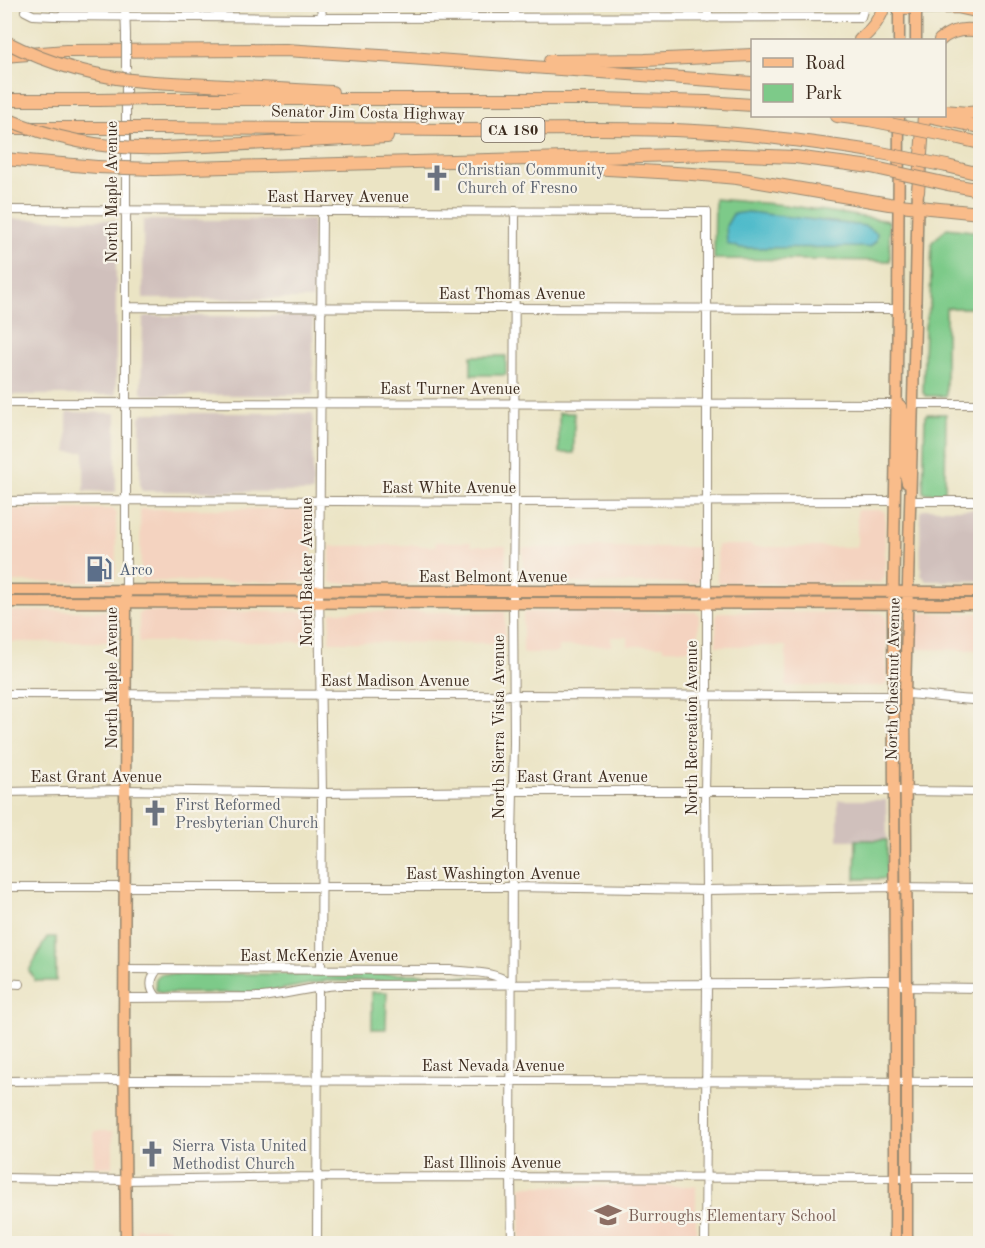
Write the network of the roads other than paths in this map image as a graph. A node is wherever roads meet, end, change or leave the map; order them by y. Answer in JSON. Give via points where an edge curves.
{"nodes":[{"id":1,"x":126,"y":4,"type":"edge"},
{"id":2,"x":321,"y":4,"type":"edge"},
{"id":3,"x":514,"y":4,"type":"edge"},
{"id":4,"x":708,"y":4,"type":"edge"},
{"id":5,"x":865,"y":4,"type":"edge"},
{"id":6,"x":885,"y":4,"type":"edge"},
{"id":7,"x":899,"y":6,"type":"edge"},
{"id":8,"x":916,"y":6,"type":"edge"},
{"id":9,"x":25,"y":11,"type":"dead end"},
{"id":10,"x":981,"y":12,"type":"edge"},
{"id":11,"x":125,"y":16,"type":"junction"},
{"id":12,"x":322,"y":18,"type":"junction"},
{"id":13,"x":514,"y":18,"type":"junction"},
{"id":14,"x":708,"y":18,"type":"junction"},
{"id":15,"x":981,"y":31,"type":"edge"},
{"id":16,"x":861,"y":39,"type":"edge"},
{"id":17,"x":899,"y":39,"type":"edge"},
{"id":18,"x":916,"y":39,"type":"edge"},
{"id":19,"x":941,"y":39,"type":"edge"},
{"id":20,"x":4,"y":41,"type":"edge"},
{"id":21,"x":4,"y":47,"type":"edge"},
{"id":22,"x":149,"y":50,"type":"junction"},
{"id":23,"x":751,"y":55,"type":"edge"},
{"id":24,"x":4,"y":56,"type":"edge"},
{"id":25,"x":396,"y":57,"type":"junction"},
{"id":26,"x":751,"y":83,"type":"edge"},
{"id":27,"x":4,"y":100,"type":"edge"},
{"id":28,"x":474,"y":100,"type":"junction"},
{"id":29,"x":751,"y":105,"type":"edge"},
{"id":30,"x":981,"y":112,"type":"edge"},
{"id":31,"x":948,"y":114,"type":"edge"},
{"id":32,"x":845,"y":117,"type":"edge"},
{"id":33,"x":899,"y":117,"type":"edge"},
{"id":34,"x":918,"y":117,"type":"edge"},
{"id":35,"x":926,"y":117,"type":"edge"},
{"id":36,"x":4,"y":118,"type":"edge"},
{"id":37,"x":981,"y":127,"type":"edge"},
{"id":38,"x":4,"y":128,"type":"edge"},
{"id":39,"x":475,"y":130,"type":"junction"},
{"id":40,"x":981,"y":142,"type":"edge"},
{"id":41,"x":4,"y":161,"type":"edge"},
{"id":42,"x":476,"y":162,"type":"junction"},
{"id":43,"x":981,"y":174,"type":"edge"},
{"id":44,"x":981,"y":190,"type":"edge"},
{"id":45,"x":918,"y":192,"type":"junction"},
{"id":46,"x":899,"y":205,"type":"junction"},
{"id":47,"x":918,"y":206,"type":"junction"},
{"id":48,"x":4,"y":210,"type":"edge"},
{"id":49,"x":126,"y":210,"type":"junction"},
{"id":50,"x":322,"y":211,"type":"junction"},
{"id":51,"x":515,"y":211,"type":"junction"},
{"id":52,"x":707,"y":212,"type":"joint"},
{"id":53,"x":981,"y":213,"type":"edge"},
{"id":54,"x":126,"y":307,"type":"junction"},
{"id":55,"x":321,"y":307,"type":"junction"},
{"id":56,"x":514,"y":308,"type":"junction"},
{"id":57,"x":707,"y":308,"type":"junction"},
{"id":58,"x":898,"y":309,"type":"junction"},
{"id":59,"x":4,"y":403,"type":"edge"},
{"id":60,"x":126,"y":403,"type":"junction"},
{"id":61,"x":322,"y":403,"type":"junction"},
{"id":62,"x":514,"y":404,"type":"junction"},
{"id":63,"x":707,"y":404,"type":"junction"},
{"id":64,"x":896,"y":404,"type":"junction"},
{"id":65,"x":913,"y":404,"type":"junction"},
{"id":66,"x":981,"y":404,"type":"edge"},
{"id":67,"x":126,"y":500,"type":"junction"},
{"id":68,"x":4,"y":501,"type":"edge"},
{"id":69,"x":321,"y":501,"type":"junction"},
{"id":70,"x":707,"y":501,"type":"junction"},
{"id":71,"x":894,"y":501,"type":"junction"},
{"id":72,"x":910,"y":501,"type":"junction"},
{"id":73,"x":981,"y":501,"type":"edge"},
{"id":74,"x":514,"y":502,"type":"junction"},
{"id":75,"x":4,"y":590,"type":"edge"},
{"id":76,"x":126,"y":590,"type":"junction"},
{"id":77,"x":320,"y":591,"type":"junction"},
{"id":78,"x":513,"y":591,"type":"junction"},
{"id":79,"x":707,"y":591,"type":"junction"},
{"id":80,"x":894,"y":592,"type":"junction"},
{"id":81,"x":908,"y":592,"type":"junction"},
{"id":82,"x":981,"y":592,"type":"edge"},
{"id":83,"x":4,"y":602,"type":"edge"},
{"id":84,"x":126,"y":603,"type":"junction"},
{"id":85,"x":320,"y":603,"type":"junction"},
{"id":86,"x":513,"y":603,"type":"junction"},
{"id":87,"x":707,"y":604,"type":"junction"},
{"id":88,"x":893,"y":604,"type":"junction"},
{"id":89,"x":908,"y":604,"type":"junction"},
{"id":90,"x":981,"y":604,"type":"edge"},
{"id":91,"x":4,"y":694,"type":"edge"},
{"id":92,"x":126,"y":694,"type":"junction"},
{"id":93,"x":905,"y":694,"type":"junction"},
{"id":94,"x":320,"y":695,"type":"junction"},
{"id":95,"x":514,"y":696,"type":"junction"},
{"id":96,"x":707,"y":696,"type":"junction"},
{"id":97,"x":893,"y":696,"type":"junction"},
{"id":98,"x":981,"y":700,"type":"edge"},
{"id":99,"x":125,"y":790,"type":"junction"},
{"id":100,"x":512,"y":791,"type":"junction"},
{"id":101,"x":705,"y":791,"type":"junction"},
{"id":102,"x":894,"y":791,"type":"junction"},
{"id":103,"x":906,"y":791,"type":"junction"},
{"id":104,"x":4,"y":792,"type":"edge"},
{"id":105,"x":981,"y":792,"type":"edge"},
{"id":106,"x":322,"y":793,"type":"junction"},
{"id":107,"x":4,"y":887,"type":"edge"},
{"id":108,"x":125,"y":887,"type":"junction"},
{"id":109,"x":512,"y":887,"type":"junction"},
{"id":110,"x":894,"y":887,"type":"junction"},
{"id":111,"x":906,"y":887,"type":"junction"},
{"id":112,"x":322,"y":888,"type":"junction"},
{"id":113,"x":981,"y":888,"type":"edge"},
{"id":114,"x":707,"y":890,"type":"junction"},
{"id":115,"x":124,"y":969,"type":"junction"},
{"id":116,"x":157,"y":970,"type":"junction"},
{"id":117,"x":321,"y":970,"type":"junction"},
{"id":118,"x":895,"y":982,"type":"junction"},
{"id":119,"x":4,"y":983,"type":"edge"},
{"id":120,"x":20,"y":984,"type":"dead end"},
{"id":121,"x":512,"y":984,"type":"junction"},
{"id":122,"x":706,"y":984,"type":"junction"},
{"id":123,"x":318,"y":987,"type":"junction"},
{"id":124,"x":907,"y":987,"type":"junction"},
{"id":125,"x":981,"y":988,"type":"edge"},
{"id":126,"x":157,"y":997,"type":"junction"},
{"id":127,"x":124,"y":998,"type":"junction"},
{"id":128,"x":125,"y":1080,"type":"junction"},
{"id":129,"x":511,"y":1080,"type":"junction"},
{"id":130,"x":4,"y":1081,"type":"edge"},
{"id":131,"x":318,"y":1081,"type":"junction"},
{"id":132,"x":705,"y":1081,"type":"junction"},
{"id":133,"x":895,"y":1081,"type":"junction"},
{"id":134,"x":907,"y":1081,"type":"junction"},
{"id":135,"x":981,"y":1082,"type":"edge"},
{"id":136,"x":318,"y":1177,"type":"junction"},
{"id":137,"x":704,"y":1177,"type":"junction"},
{"id":138,"x":895,"y":1177,"type":"junction"},
{"id":139,"x":907,"y":1177,"type":"junction"},
{"id":140,"x":4,"y":1178,"type":"edge"},
{"id":141,"x":511,"y":1178,"type":"junction"},
{"id":142,"x":981,"y":1178,"type":"edge"},
{"id":143,"x":124,"y":1180,"type":"junction"},
{"id":144,"x":895,"y":1227,"type":"junction"},
{"id":145,"x":126,"y":1244,"type":"edge"},
{"id":146,"x":317,"y":1244,"type":"edge"},
{"id":147,"x":512,"y":1244,"type":"edge"},
{"id":148,"x":705,"y":1244,"type":"edge"},
{"id":149,"x":895,"y":1244,"type":"edge"},
{"id":150,"x":901,"y":1244,"type":"edge"},
{"id":151,"x":907,"y":1244,"type":"edge"}],
"edges":[{"from":1,"to":11,"type":"street","name":"North Maple Avenue"},
{"from":2,"to":12,"type":"street"},
{"from":3,"to":13,"type":"street"},
{"from":4,"to":14,"type":"street"},
{"from":5,"to":14,"type":"street","via":[[861,17]]},
{"from":6,"to":16,"type":"highway","via":[[874,28]]},
{"from":7,"to":8,"type":"highway"},
{"from":7,"to":17,"type":"main road"},
{"from":8,"to":10,"type":"highway"},
{"from":8,"to":18,"type":"main road"},
{"from":9,"to":11,"type":"street","via":[[41,16]]},
{"from":11,"to":12,"type":"street"},
{"from":11,"to":49,"type":"street","name":"North Maple Avenue","bridge":true},
{"from":12,"to":13,"type":"street"},
{"from":13,"to":14,"type":"street"},
{"from":15,"to":19,"type":"highway","via":[[955,31]]},
{"from":20,"to":28,"type":"highway","bridge":true,"via":[[41,58],[120,80]]},
{"from":21,"to":22,"type":"highway","via":[[67,45]]},
{"from":22,"to":24,"type":"highway"},
{"from":22,"to":25,"type":"highway","via":[[286,50]]},
{"from":23,"to":25,"type":"highway","via":[[587,61]]},
{"from":25,"to":26,"type":"highway"},
{"from":27,"to":28,"type":"highway","name":"Senator Jim Costa Highway","number":"CA 180","bridge":true},
{"from":28,"to":29,"type":"highway","name":"Senator Jim Costa Highway","number":"CA 180","via":[[670,100]]},
{"from":30,"to":31,"type":"highway"},
{"from":31,"to":37,"type":"highway"},
{"from":32,"to":40,"type":"highway","bridge":true},
{"from":33,"to":46,"type":"main road","name":"North Chestnut Avenue"},
{"from":34,"to":45,"type":"main road","name":"North Chestnut Avenue"},
{"from":35,"to":45,"type":"highway"},
{"from":36,"to":39,"type":"highway","bridge":true,"via":[[88,144],[125,148]]},
{"from":38,"to":39,"type":"highway","name":"Senator Jim Costa Highway","number":"CA 180","bridge":true},
{"from":39,"to":43,"type":"highway","name":"Senator Jim Costa Highway","number":"CA 180","bridge":true,"via":[[648,130],[755,135],[871,151]]},
{"from":41,"to":42,"type":"highway","bridge":true,"via":[[154,169]]},
{"from":42,"to":44,"type":"highway","bridge":true,"via":[[715,154],[795,157],[871,167]]},
{"from":42,"to":46,"type":"highway","via":[[737,178]]},
{"from":45,"to":47,"type":"main road","name":"North Chestnut Avenue"},
{"from":46,"to":47,"type":"highway"},
{"from":46,"to":58,"type":"main road","name":"North Chestnut Avenue"},
{"from":47,"to":53,"type":"highway"},
{"from":47,"to":65,"type":"main road","name":"North Chestnut Avenue"},
{"from":48,"to":49,"type":"street","name":"East Harvey Avenue"},
{"from":49,"to":50,"type":"street","name":"East Harvey Avenue"},
{"from":49,"to":54,"type":"street","name":"North Maple Avenue"},
{"from":50,"to":51,"type":"street","name":"East Harvey Avenue"},
{"from":50,"to":55,"type":"street","name":"North Backer Avenue"},
{"from":51,"to":52,"type":"street","name":"East Harvey Avenue"},
{"from":51,"to":56,"type":"street","name":"North Sierra Vista Avenue"},
{"from":52,"to":57,"type":"street","name":"North Recreation Avenue"},
{"from":54,"to":55,"type":"street","name":"East Thomas Avenue"},
{"from":54,"to":60,"type":"street","name":"North Maple Avenue"},
{"from":55,"to":56,"type":"street","name":"East Thomas Avenue"},
{"from":55,"to":61,"type":"street","name":"North Backer Avenue"},
{"from":56,"to":57,"type":"street","name":"East Thomas Avenue"},
{"from":56,"to":62,"type":"street","name":"North Sierra Vista Avenue"},
{"from":57,"to":58,"type":"street","name":"East Thomas Avenue"},
{"from":57,"to":63,"type":"street","name":"North Recreation Avenue"},
{"from":58,"to":64,"type":"main road","name":"North Chestnut Avenue"},
{"from":59,"to":60,"type":"street","name":"East Turner Avenue"},
{"from":60,"to":61,"type":"street","name":"East Turner Avenue"},
{"from":60,"to":67,"type":"street","name":"North Maple Avenue"},
{"from":61,"to":62,"type":"street","name":"East Turner Avenue"},
{"from":61,"to":69,"type":"street","name":"North Backer Avenue"},
{"from":62,"to":63,"type":"street","name":"East Turner Avenue"},
{"from":62,"to":74,"type":"street","name":"North Sierra Vista Avenue"},
{"from":63,"to":64,"type":"street","name":"East Turner Avenue"},
{"from":63,"to":70,"type":"street","name":"North Recreation Avenue"},
{"from":64,"to":71,"type":"main road","name":"North Chestnut Avenue"},
{"from":64,"to":72,"type":"main road","via":[[905,417],[904,470]]},
{"from":65,"to":66,"type":"street"},
{"from":65,"to":72,"type":"main road","name":"North Chestnut Avenue"},
{"from":67,"to":68,"type":"street","name":"East White Avenue"},
{"from":67,"to":69,"type":"street","name":"East White Avenue"},
{"from":67,"to":76,"type":"street","name":"North Maple Avenue"},
{"from":69,"to":74,"type":"street","name":"East White Avenue"},
{"from":69,"to":77,"type":"street","name":"North Backer Avenue"},
{"from":70,"to":71,"type":"street","name":"East White Avenue"},
{"from":70,"to":74,"type":"street","name":"East White Avenue"},
{"from":70,"to":79,"type":"street","name":"North Recreation Avenue"},
{"from":71,"to":80,"type":"main road","name":"North Chestnut Avenue"},
{"from":72,"to":73,"type":"street"},
{"from":72,"to":81,"type":"main road","name":"North Chestnut Avenue"},
{"from":74,"to":78,"type":"street","name":"North Sierra Vista Avenue"},
{"from":75,"to":76,"type":"main road","name":"East Belmont Avenue"},
{"from":76,"to":77,"type":"main road","name":"East Belmont Avenue"},
{"from":76,"to":84,"type":"main road","name":"North Maple Avenue"},
{"from":77,"to":78,"type":"main road","name":"East Belmont Avenue"},
{"from":77,"to":85,"type":"street","name":"North Backer Avenue"},
{"from":78,"to":79,"type":"main road","name":"East Belmont Avenue"},
{"from":78,"to":86,"type":"street","name":"North Sierra Vista Avenue"},
{"from":79,"to":80,"type":"main road","name":"East Belmont Avenue"},
{"from":79,"to":87,"type":"street","name":"North Recreation Avenue"},
{"from":80,"to":81,"type":"main road","name":"East Belmont Avenue"},
{"from":80,"to":88,"type":"main road","name":"North Chestnut Avenue"},
{"from":81,"to":82,"type":"main road","name":"East Belmont Avenue"},
{"from":81,"to":89,"type":"main road","name":"North Chestnut Avenue"},
{"from":83,"to":84,"type":"main road","name":"East Belmont Avenue"},
{"from":84,"to":85,"type":"main road","name":"East Belmont Avenue"},
{"from":84,"to":92,"type":"main road","name":"North Maple Avenue"},
{"from":85,"to":86,"type":"main road","name":"East Belmont Avenue"},
{"from":85,"to":94,"type":"street","name":"North Backer Avenue"},
{"from":86,"to":87,"type":"main road","name":"East Belmont Avenue"},
{"from":86,"to":95,"type":"street","name":"North Sierra Vista Avenue"},
{"from":87,"to":88,"type":"main road","name":"East Belmont Avenue"},
{"from":87,"to":96,"type":"street","name":"North Recreation Avenue"},
{"from":88,"to":89,"type":"main road","name":"East Belmont Avenue"},
{"from":88,"to":97,"type":"main road","name":"North Chestnut Avenue"},
{"from":89,"to":90,"type":"main road","name":"East Belmont Avenue"},
{"from":89,"to":93,"type":"main road","name":"North Chestnut Avenue"},
{"from":91,"to":92,"type":"street","name":"East Madison Avenue"},
{"from":92,"to":94,"type":"street","name":"East Madison Avenue"},
{"from":92,"to":99,"type":"main road","name":"North Maple Avenue"},
{"from":93,"to":98,"type":"street"},
{"from":93,"to":103,"type":"main road","name":"North Chestnut Avenue"},
{"from":94,"to":95,"type":"street","name":"East Madison Avenue"},
{"from":94,"to":106,"type":"street","name":"North Backer Avenue"},
{"from":95,"to":96,"type":"street","name":"East Madison Avenue"},
{"from":95,"to":100,"type":"street","name":"North Sierra Vista Avenue"},
{"from":96,"to":97,"type":"street","name":"East Madison Avenue"},
{"from":96,"to":101,"type":"street","name":"North Recreation Avenue"},
{"from":97,"to":102,"type":"main road","name":"North Chestnut Avenue"},
{"from":99,"to":104,"type":"street","name":"East Grant Avenue"},
{"from":99,"to":106,"type":"street","name":"East Grant Avenue"},
{"from":99,"to":108,"type":"main road","name":"North Maple Avenue"},
{"from":100,"to":101,"type":"street","name":"East Grant Avenue"},
{"from":100,"to":106,"type":"street","name":"East Grant Avenue"},
{"from":100,"to":109,"type":"street","name":"North Sierra Vista Avenue"},
{"from":101,"to":102,"type":"street","name":"East Grant Avenue"},
{"from":101,"to":114,"type":"street","name":"North Recreation Avenue"},
{"from":102,"to":103,"type":"street","name":"East Grant Avenue"},
{"from":102,"to":110,"type":"main road","name":"North Chestnut Avenue"},
{"from":103,"to":105,"type":"street","name":"East Grant Avenue"},
{"from":103,"to":111,"type":"main road","name":"North Chestnut Avenue"},
{"from":106,"to":112,"type":"street","name":"North Backer Avenue"},
{"from":107,"to":108,"type":"street","name":"East Washington Avenue"},
{"from":108,"to":112,"type":"street","name":"East Washington Avenue"},
{"from":108,"to":115,"type":"main road","name":"North Maple Avenue"},
{"from":109,"to":112,"type":"street","name":"East Washington Avenue"},
{"from":109,"to":114,"type":"street","name":"East Washington Avenue"},
{"from":109,"to":121,"type":"street","name":"North Sierra Vista Avenue"},
{"from":110,"to":111,"type":"street","name":"East Washington Avenue"},
{"from":110,"to":114,"type":"street","name":"East Washington Avenue"},
{"from":110,"to":118,"type":"main road","name":"North Chestnut Avenue"},
{"from":111,"to":113,"type":"street","name":"East Washington Avenue"},
{"from":111,"to":124,"type":"main road","name":"North Chestnut Avenue"},
{"from":112,"to":117,"type":"street","name":"North Backer Avenue"},
{"from":114,"to":122,"type":"street","name":"North Recreation Avenue"},
{"from":115,"to":116,"type":"street","name":"East McKenzie Avenue"},
{"from":115,"to":127,"type":"main road","name":"North Maple Avenue"},
{"from":116,"to":117,"type":"street","name":"East McKenzie Avenue"},
{"from":116,"to":126,"type":"street","via":[[151,980]]},
{"from":117,"to":121,"type":"street","name":"East McKenzie Avenue","via":[[450,970],[502,977]]},
{"from":118,"to":122,"type":"street","name":"East McKenzie Avenue"},
{"from":118,"to":124,"type":"street"},
{"from":118,"to":133,"type":"main road","name":"North Chestnut Avenue"},
{"from":119,"to":120,"type":"street"},
{"from":121,"to":122,"type":"street","name":"East McKenzie Avenue"},
{"from":121,"to":123,"type":"street","name":"East McKenzie Avenue"},
{"from":121,"to":129,"type":"street","name":"North Sierra Vista Avenue"},
{"from":122,"to":132,"type":"street","name":"North Recreation Avenue"},
{"from":123,"to":126,"type":"street","name":"East McKenzie Avenue","via":[[262,997]]},
{"from":123,"to":131,"type":"street"},
{"from":124,"to":125,"type":"street"},
{"from":124,"to":134,"type":"main road","name":"North Chestnut Avenue"},
{"from":126,"to":127,"type":"street","name":"East McKenzie Avenue"},
{"from":127,"to":128,"type":"main road","name":"North Maple Avenue"},
{"from":128,"to":130,"type":"street","name":"East Nevada Avenue"},
{"from":128,"to":131,"type":"street","name":"East Nevada Avenue"},
{"from":128,"to":143,"type":"main road","name":"North Maple Avenue"},
{"from":129,"to":131,"type":"street","name":"East Nevada Avenue"},
{"from":129,"to":132,"type":"street","name":"East Nevada Avenue"},
{"from":129,"to":141,"type":"street","name":"North Sierra Vista Avenue"},
{"from":131,"to":136,"type":"street"},
{"from":132,"to":133,"type":"street","name":"East Nevada Avenue"},
{"from":132,"to":137,"type":"street","name":"North Recreation Avenue"},
{"from":133,"to":134,"type":"street","name":"East Nevada Avenue"},
{"from":133,"to":138,"type":"main road","name":"North Chestnut Avenue"},
{"from":134,"to":135,"type":"street","name":"East Nevada Avenue"},
{"from":134,"to":139,"type":"main road","name":"North Chestnut Avenue"},
{"from":136,"to":141,"type":"street","name":"East Illinois Avenue"},
{"from":136,"to":143,"type":"street","name":"East Illinois Avenue"},
{"from":136,"to":146,"type":"street"},
{"from":137,"to":138,"type":"street","name":"East Illinois Avenue"},
{"from":137,"to":141,"type":"street","name":"East Illinois Avenue"},
{"from":137,"to":148,"type":"street","name":"North Recreation Avenue"},
{"from":138,"to":139,"type":"street","name":"East Illinois Avenue"},
{"from":138,"to":144,"type":"main road","name":"North Chestnut Avenue"},
{"from":139,"to":142,"type":"street","name":"East Illinois Avenue"},
{"from":139,"to":151,"type":"main road","name":"North Chestnut Avenue"},
{"from":140,"to":143,"type":"street","name":"East Illinois Avenue"},
{"from":141,"to":147,"type":"street","name":"North Sierra Vista Avenue"},
{"from":143,"to":145,"type":"main road","name":"North Maple Avenue"},
{"from":144,"to":149,"type":"main road","name":"North Chestnut Avenue"},
{"from":144,"to":150,"type":"main road"}]}
